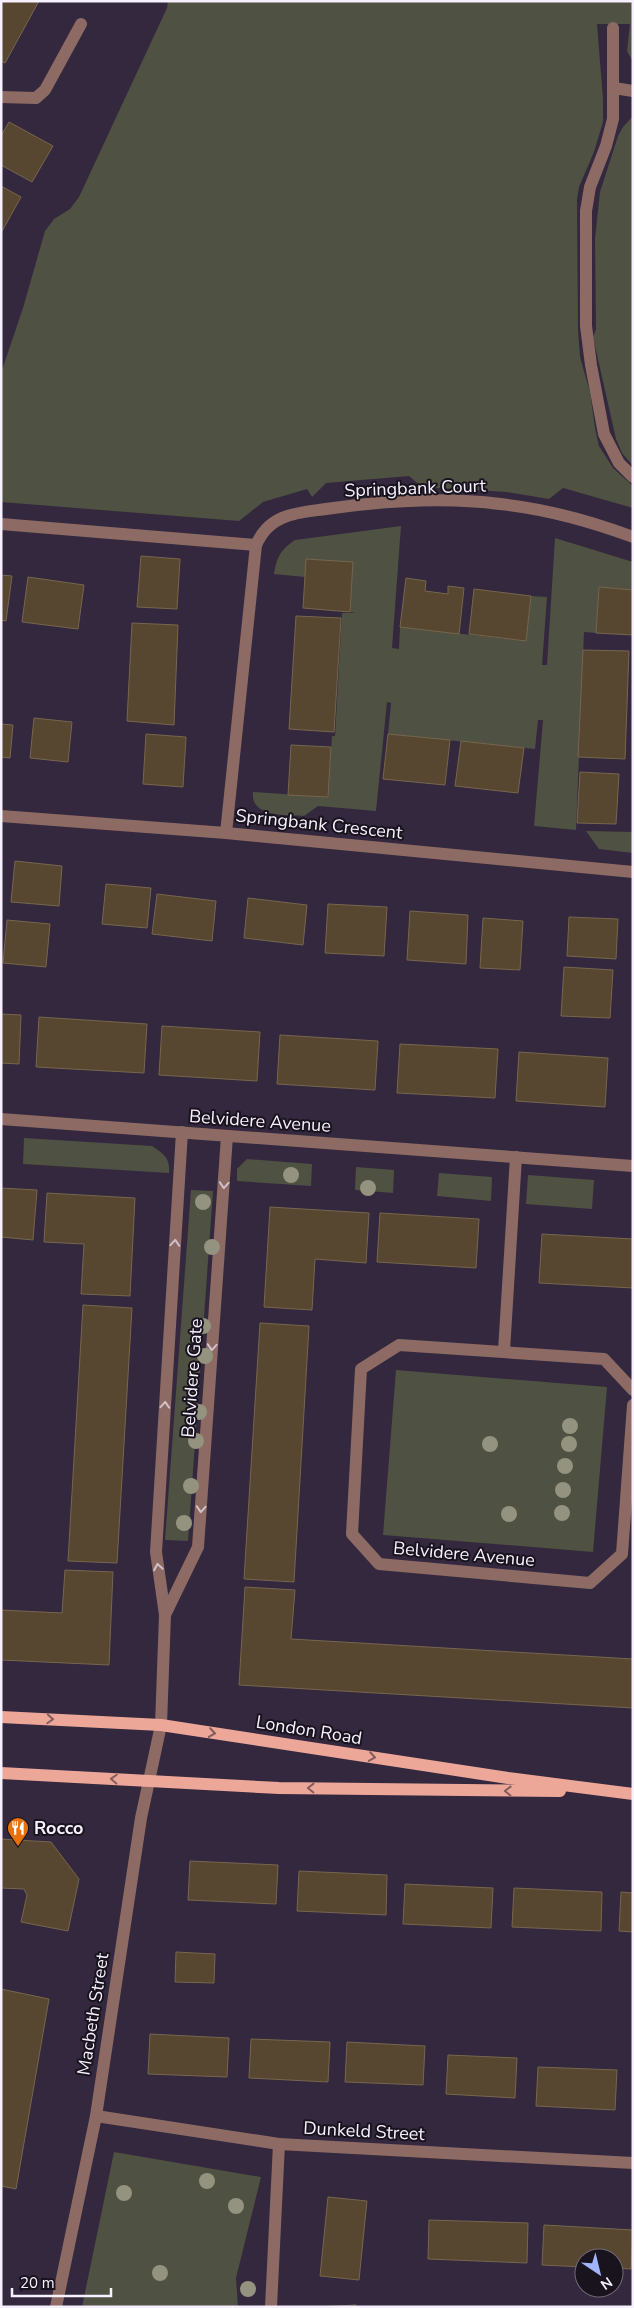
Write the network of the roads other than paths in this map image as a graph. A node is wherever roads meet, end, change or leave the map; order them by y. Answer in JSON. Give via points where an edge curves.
{"nodes":[{"id":1,"x":81,"y":24,"type":"dead end"},
{"id":2,"x":613,"y":28,"type":"dead end"},
{"id":3,"x":614,"y":88,"type":"junction"},
{"id":4,"x":633,"y":91,"type":"edge"},
{"id":5,"x":1,"y":97,"type":"edge"},
{"id":6,"x":633,"y":477,"type":"edge"},
{"id":7,"x":1,"y":524,"type":"edge"},
{"id":8,"x":633,"y":537,"type":"edge"},
{"id":9,"x":256,"y":545,"type":"junction"},
{"id":10,"x":1,"y":816,"type":"edge"},
{"id":11,"x":226,"y":833,"type":"junction"},
{"id":12,"x":633,"y":872,"type":"edge"},
{"id":13,"x":1,"y":1119,"type":"edge"},
{"id":14,"x":182,"y":1132,"type":"junction"},
{"id":15,"x":227,"y":1136,"type":"junction"},
{"id":16,"x":516,"y":1157,"type":"junction"},
{"id":17,"x":633,"y":1166,"type":"edge"},
{"id":18,"x":504,"y":1351,"type":"junction"},
{"id":19,"x":633,"y":1390,"type":"edge"},
{"id":20,"x":633,"y":1405,"type":"edge"},
{"id":21,"x":165,"y":1615,"type":"junction"},
{"id":22,"x":1,"y":1717,"type":"edge"},
{"id":23,"x":161,"y":1725,"type":"junction"},
{"id":24,"x":1,"y":1773,"type":"edge"},
{"id":25,"x":150,"y":1781,"type":"junction"},
{"id":26,"x":610,"y":1792,"type":"junction"},
{"id":27,"x":633,"y":1794,"type":"edge"},
{"id":28,"x":96,"y":2116,"type":"junction"},
{"id":29,"x":279,"y":2144,"type":"junction"},
{"id":30,"x":633,"y":2164,"type":"edge"},
{"id":31,"x":56,"y":2307,"type":"edge"},
{"id":32,"x":272,"y":2307,"type":"edge"}],
"edges":[{"from":1,"to":5,"type":"street","via":[[45,90],[36,98]]},
{"from":2,"to":3,"type":"street"},
{"from":3,"to":4,"type":"street"},
{"from":3,"to":6,"type":"street","via":[[610,134],[590,187],[586,211],[586,326],[604,434],[619,463]]},
{"from":7,"to":9,"type":"street"},
{"from":8,"to":9,"type":"street","name":"Springbank Court","via":[[541,510],[500,504],[426,502],[382,503],[291,516],[270,525]]},
{"from":9,"to":11,"type":"street","name":"Springbank Court"},
{"from":10,"to":11,"type":"street","name":"Springbank Crescent"},
{"from":11,"to":12,"type":"street","name":"Springbank Crescent"},
{"from":13,"to":14,"type":"street","name":"Belvidere Avenue"},
{"from":14,"to":15,"type":"street","name":"Belvidere Avenue"},
{"from":21,"to":14,"type":"street","name":"Belvidere Gate","one_way":true,"via":[[156,1552]]},
{"from":15,"to":16,"type":"street","name":"Belvidere Avenue"},
{"from":15,"to":21,"type":"street","name":"Belvidere Gate","one_way":true,"via":[[198,1547]]},
{"from":16,"to":17,"type":"street","name":"Belvidere Avenue"},
{"from":16,"to":18,"type":"street"},
{"from":18,"to":19,"type":"street","name":"Belvidere Avenue","via":[[604,1359]]},
{"from":18,"to":20,"type":"street","name":"Belvidere Avenue","via":[[399,1345],[361,1369],[352,1534],[379,1564],[590,1583],[622,1554]]},
{"from":21,"to":23,"type":"street","name":"Belvidere Gate"},
{"from":22,"to":23,"type":"main road","name":"London Road","one_way":true},
{"from":23,"to":25,"type":"street","name":"Macbeth Street"},
{"from":23,"to":26,"type":"main road","name":"London Road","one_way":true},
{"from":25,"to":24,"type":"main road","name":"London Road","one_way":true},
{"from":26,"to":25,"type":"main road","name":"London Road","one_way":true,"via":[[279,1788]]},
{"from":25,"to":28,"type":"street","name":"Macbeth Street","via":[[140,1826]]},
{"from":26,"to":27,"type":"main road","name":"London Road"},
{"from":28,"to":29,"type":"street","name":"Dunkeld Street"},
{"from":28,"to":31,"type":"street","name":"Macbeth Street"},
{"from":29,"to":30,"type":"street","name":"Dunkeld Street"},
{"from":29,"to":32,"type":"street"}]}
